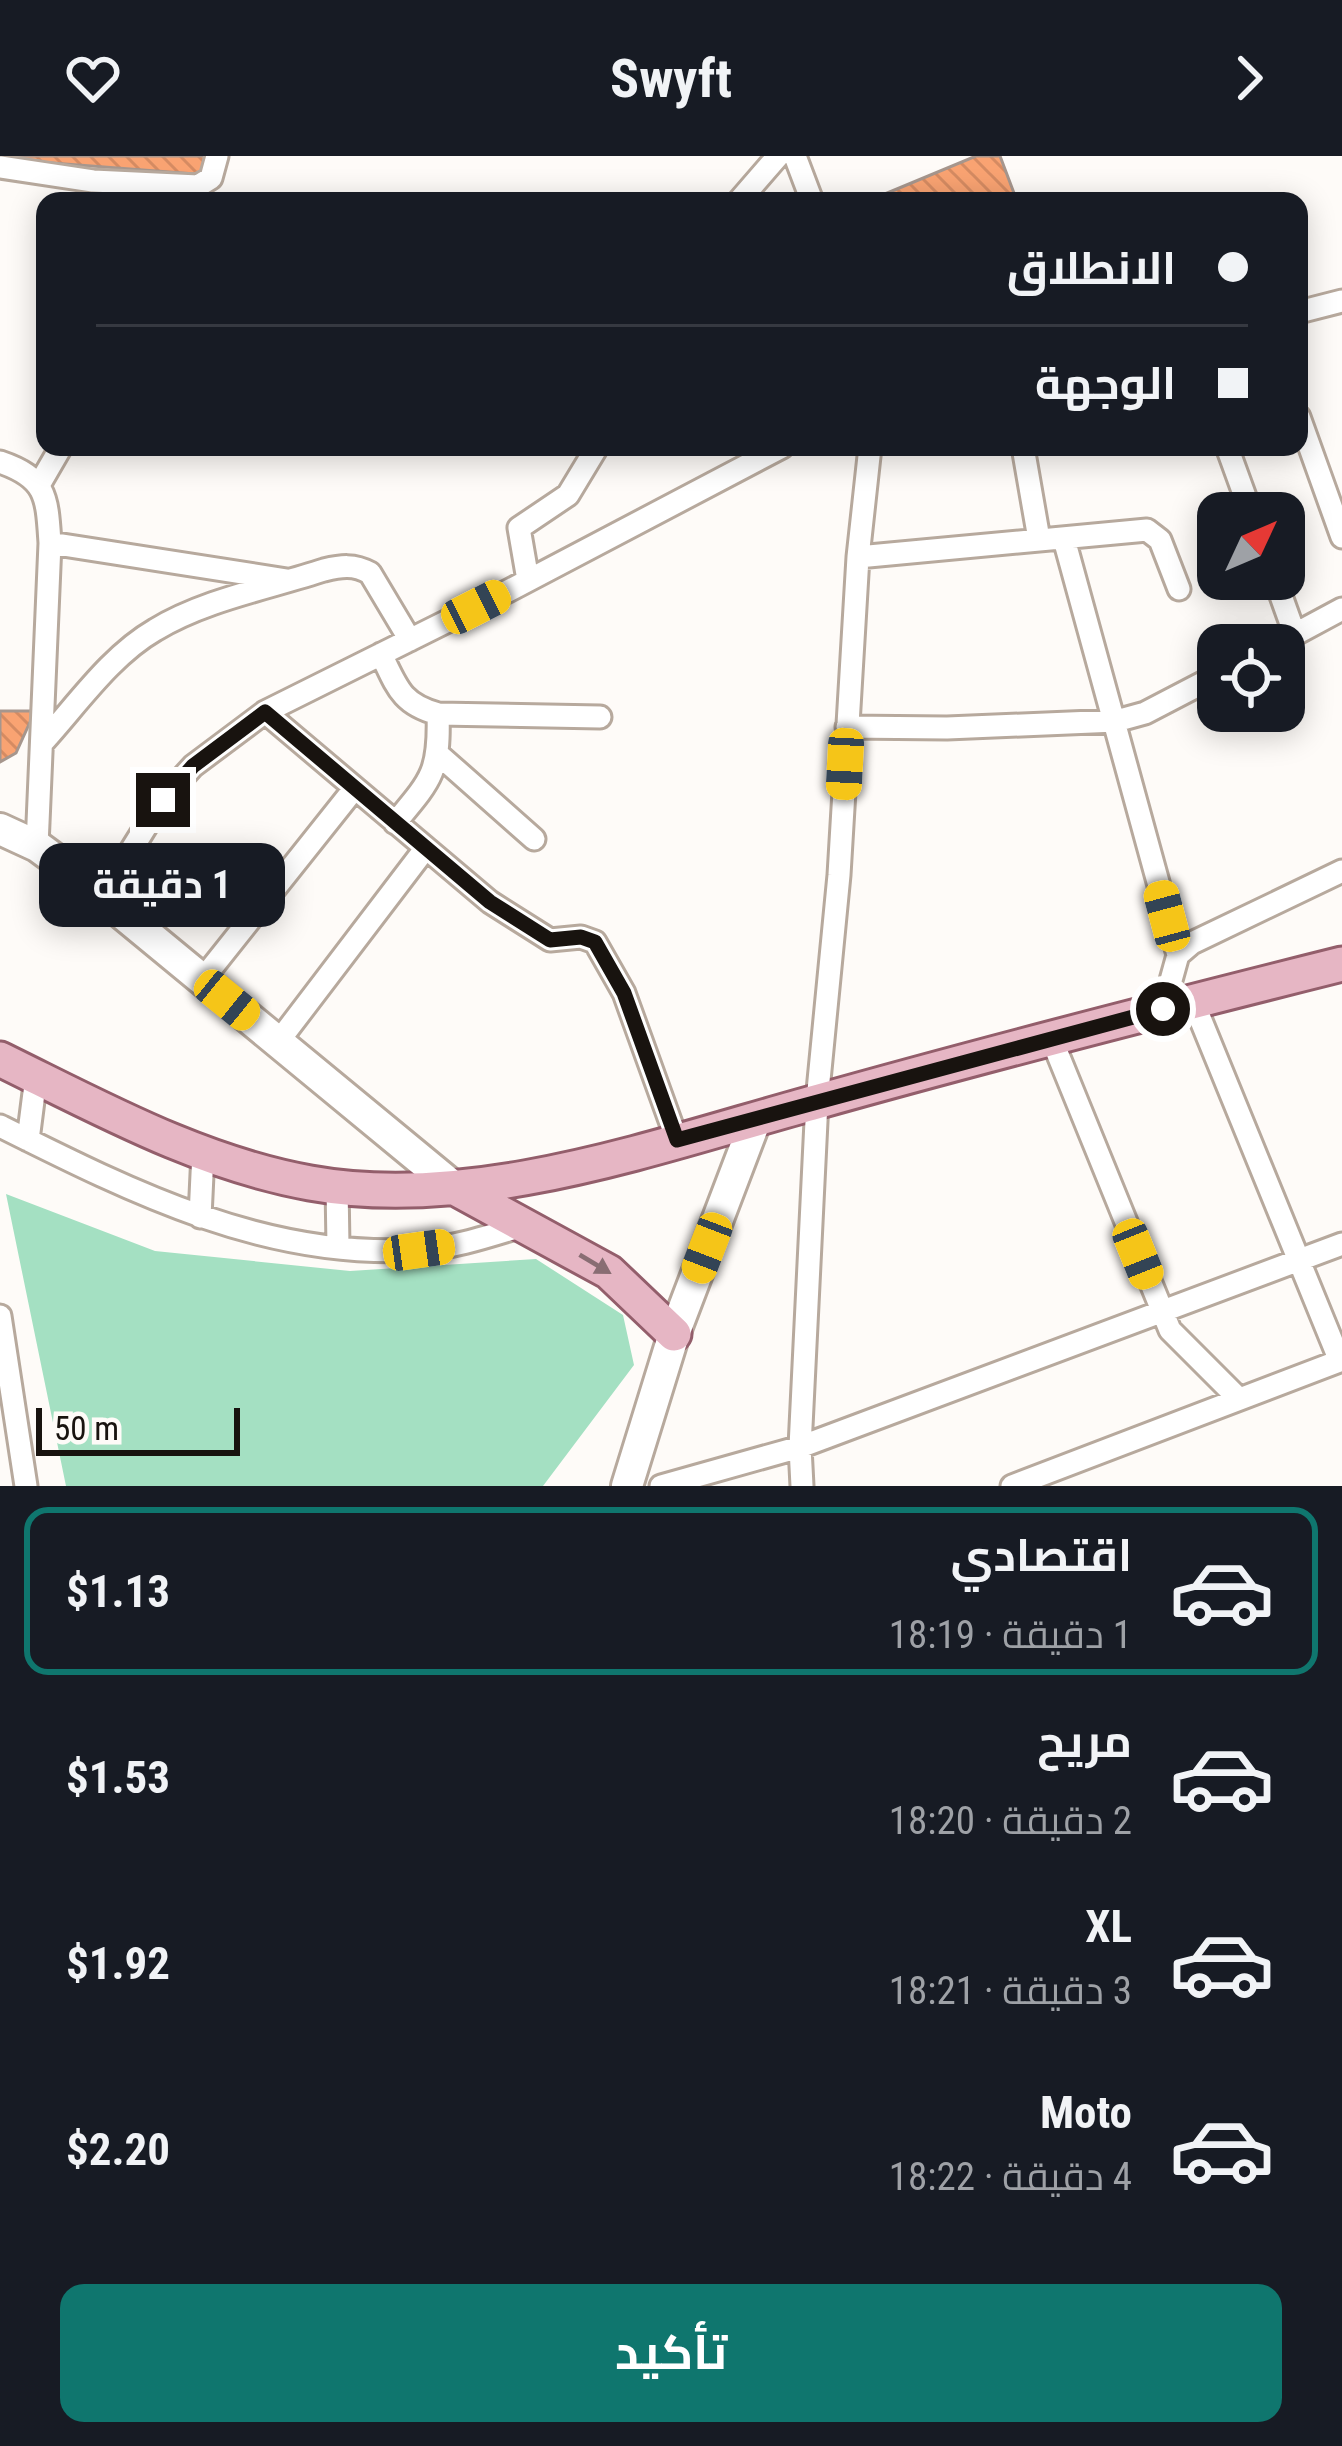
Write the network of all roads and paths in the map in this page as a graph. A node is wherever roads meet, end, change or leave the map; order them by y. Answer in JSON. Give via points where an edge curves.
{"nodes":[{"id":1,"x":217,"y":156,"type":"edge"},
{"id":2,"x":778,"y":156,"type":"edge"},
{"id":3,"x":796,"y":156,"type":"edge"},
{"id":4,"x":0,"y":167,"type":"edge"},
{"id":5,"x":92,"y":191,"type":"edge"},
{"id":6,"x":747,"y":192,"type":"edge"},
{"id":7,"x":809,"y":192,"type":"edge"},
{"id":8,"x":1342,"y":301,"type":"edge"},
{"id":9,"x":1308,"y":310,"type":"edge"},
{"id":10,"x":1308,"y":441,"type":"edge"},
{"id":11,"x":56,"y":456,"type":"edge"},
{"id":12,"x":592,"y":456,"type":"edge"},
{"id":13,"x":765,"y":456,"type":"edge"},
{"id":14,"x":869,"y":456,"type":"edge"},
{"id":15,"x":1025,"y":456,"type":"edge"},
{"id":16,"x":1230,"y":456,"type":"edge"},
{"id":17,"x":0,"y":462,"type":"edge"},
{"id":18,"x":39,"y":485,"type":"junction"},
{"id":19,"x":1243,"y":492,"type":"edge"},
{"id":20,"x":1342,"y":537,"type":"edge"},
{"id":21,"x":1064,"y":538,"type":"junction"},
{"id":22,"x":1039,"y":539,"type":"junction"},
{"id":23,"x":50,"y":543,"type":"junction"},
{"id":24,"x":858,"y":557,"type":"junction"},
{"id":25,"x":528,"y":580,"type":"junction"},
{"id":26,"x":290,"y":581,"type":"junction"},
{"id":27,"x":1179,"y":589,"type":"dead end"},
{"id":28,"x":1342,"y":609,"type":"edge"},
{"id":29,"x":1305,"y":629,"type":"edge"},
{"id":30,"x":410,"y":640,"type":"junction"},
{"id":31,"x":381,"y":654,"type":"junction"},
{"id":32,"x":1197,"y":687,"type":"edge"},
{"id":33,"x":265,"y":712,"type":"junction"},
{"id":34,"x":438,"y":714,"type":"junction"},
{"id":35,"x":600,"y":717,"type":"dead end"},
{"id":36,"x":1115,"y":721,"type":"junction"},
{"id":37,"x":848,"y":727,"type":"junction"},
{"id":38,"x":42,"y":743,"type":"junction"},
{"id":39,"x":439,"y":755,"type":"junction"},
{"id":40,"x":354,"y":789,"type":"junction"},
{"id":41,"x":395,"y":823,"type":"junction"},
{"id":42,"x":0,"y":829,"type":"edge"},
{"id":43,"x":534,"y":839,"type":"dead end"},
{"id":44,"x":37,"y":846,"type":"junction"},
{"id":45,"x":425,"y":849,"type":"junction"},
{"id":46,"x":1342,"y":871,"type":"edge"},
{"id":47,"x":101,"y":897,"type":"junction"},
{"id":48,"x":1178,"y":955,"type":"junction"},
{"id":49,"x":1342,"y":964,"type":"edge"},
{"id":50,"x":202,"y":980,"type":"junction"},
{"id":51,"x":1178,"y":1005,"type":"junction"},
{"id":52,"x":1052,"y":1040,"type":"junction"},
{"id":53,"x":278,"y":1042,"type":"junction"},
{"id":54,"x":0,"y":1060,"type":"edge"},
{"id":55,"x":36,"y":1077,"type":"junction"},
{"id":56,"x":817,"y":1101,"type":"junction"},
{"id":57,"x":756,"y":1119,"type":"junction"},
{"id":58,"x":0,"y":1126,"type":"edge"},
{"id":59,"x":28,"y":1140,"type":"junction"},
{"id":60,"x":677,"y":1140,"type":"junction"},
{"id":61,"x":203,"y":1153,"type":"junction"},
{"id":62,"x":337,"y":1186,"type":"junction"},
{"id":63,"x":455,"y":1188,"type":"junction"},
{"id":64,"x":200,"y":1217,"type":"junction"},
{"id":65,"x":525,"y":1225,"type":"junction"},
{"id":66,"x":1342,"y":1244,"type":"edge"},
{"id":67,"x":338,"y":1246,"type":"junction"},
{"id":68,"x":1298,"y":1261,"type":"junction"},
{"id":69,"x":1162,"y":1313,"type":"junction"},
{"id":70,"x":0,"y":1316,"type":"edge"},
{"id":71,"x":674,"y":1334,"type":"junction"},
{"id":72,"x":1341,"y":1360,"type":"edge"},
{"id":73,"x":1238,"y":1398,"type":"junction"},
{"id":74,"x":800,"y":1447,"type":"junction"},
{"id":75,"x":26,"y":1486,"type":"edge"},
{"id":76,"x":627,"y":1486,"type":"edge"},
{"id":77,"x":661,"y":1486,"type":"edge"},
{"id":78,"x":802,"y":1486,"type":"edge"},
{"id":79,"x":1012,"y":1486,"type":"edge"}],
"edges":[{"from":1,"to":5,"type":"street","via":[[211,178],[198,186]]},
{"from":2,"to":6,"type":"street"},
{"from":3,"to":7,"type":"street"},
{"from":4,"to":5,"type":"street"},
{"from":8,"to":9,"type":"street"},
{"from":10,"to":20,"type":"street"},
{"from":11,"to":18,"type":"street"},
{"from":12,"to":25,"type":"street","via":[[568,495],[519,528]]},
{"from":13,"to":25,"type":"street"},
{"from":14,"to":24,"type":"street"},
{"from":15,"to":22,"type":"street"},
{"from":16,"to":19,"type":"street"},
{"from":17,"to":18,"type":"street"},
{"from":18,"to":23,"type":"street"},
{"from":21,"to":22,"type":"street"},
{"from":21,"to":27,"type":"street","via":[[1147,530],[1160,540]]},
{"from":21,"to":36,"type":"street"},
{"from":22,"to":24,"type":"street"},
{"from":23,"to":26,"type":"street"},
{"from":23,"to":38,"type":"street"},
{"from":24,"to":37,"type":"street"},
{"from":25,"to":30,"type":"street"},
{"from":26,"to":30,"type":"street","via":[[360,567],[380,584]]},
{"from":26,"to":38,"type":"street","via":[[154,630]]},
{"from":28,"to":29,"type":"street"},
{"from":30,"to":31,"type":"street"},
{"from":31,"to":33,"type":"street"},
{"from":31,"to":34,"type":"street","via":[[414,708]]},
{"from":32,"to":36,"type":"street"},
{"from":33,"to":40,"type":"street"},
{"from":33,"to":47,"type":"street","via":[[178,782]]},
{"from":34,"to":35,"type":"street"},
{"from":34,"to":39,"type":"street"},
{"from":36,"to":37,"type":"street"},
{"from":36,"to":48,"type":"street"},
{"from":37,"to":56,"type":"street"},
{"from":38,"to":44,"type":"street"},
{"from":39,"to":41,"type":"street"},
{"from":39,"to":43,"type":"street"},
{"from":40,"to":41,"type":"street"},
{"from":40,"to":50,"type":"street"},
{"from":41,"to":45,"type":"street"},
{"from":42,"to":44,"type":"street"},
{"from":44,"to":47,"type":"street"},
{"from":45,"to":53,"type":"street"},
{"from":45,"to":60,"type":"street","via":[[540,936],[595,942],[624,993]]},
{"from":46,"to":48,"type":"street"},
{"from":47,"to":50,"type":"street"},
{"from":48,"to":51,"type":"street"},
{"from":49,"to":51,"type":"main road"},
{"from":50,"to":53,"type":"street"},
{"from":51,"to":52,"type":"main road"},
{"from":51,"to":68,"type":"street"},
{"from":52,"to":56,"type":"main road"},
{"from":52,"to":69,"type":"street"},
{"from":53,"to":63,"type":"street"},
{"from":54,"to":55,"type":"main road"},
{"from":55,"to":59,"type":"street"},
{"from":55,"to":61,"type":"main road"},
{"from":56,"to":57,"type":"main road"},
{"from":56,"to":74,"type":"street"},
{"from":57,"to":60,"type":"main road"},
{"from":57,"to":71,"type":"street"},
{"from":58,"to":59,"type":"street"},
{"from":59,"to":64,"type":"street"},
{"from":60,"to":63,"type":"main road"},
{"from":61,"to":62,"type":"main road"},
{"from":61,"to":64,"type":"street"},
{"from":62,"to":63,"type":"main road"},
{"from":62,"to":67,"type":"street"},
{"from":63,"to":65,"type":"main road"},
{"from":64,"to":67,"type":"street"},
{"from":65,"to":67,"type":"street","via":[[419,1250]]},
{"from":65,"to":71,"type":"main road","one_way":true,"via":[[609,1271]]},
{"from":66,"to":68,"type":"street"},
{"from":68,"to":69,"type":"street"},
{"from":68,"to":72,"type":"street"},
{"from":69,"to":73,"type":"street"},
{"from":69,"to":74,"type":"street"},
{"from":70,"to":75,"type":"street"},
{"from":71,"to":76,"type":"street"},
{"from":72,"to":73,"type":"street"},
{"from":73,"to":79,"type":"street"},
{"from":74,"to":77,"type":"street"},
{"from":74,"to":78,"type":"street"}]}
